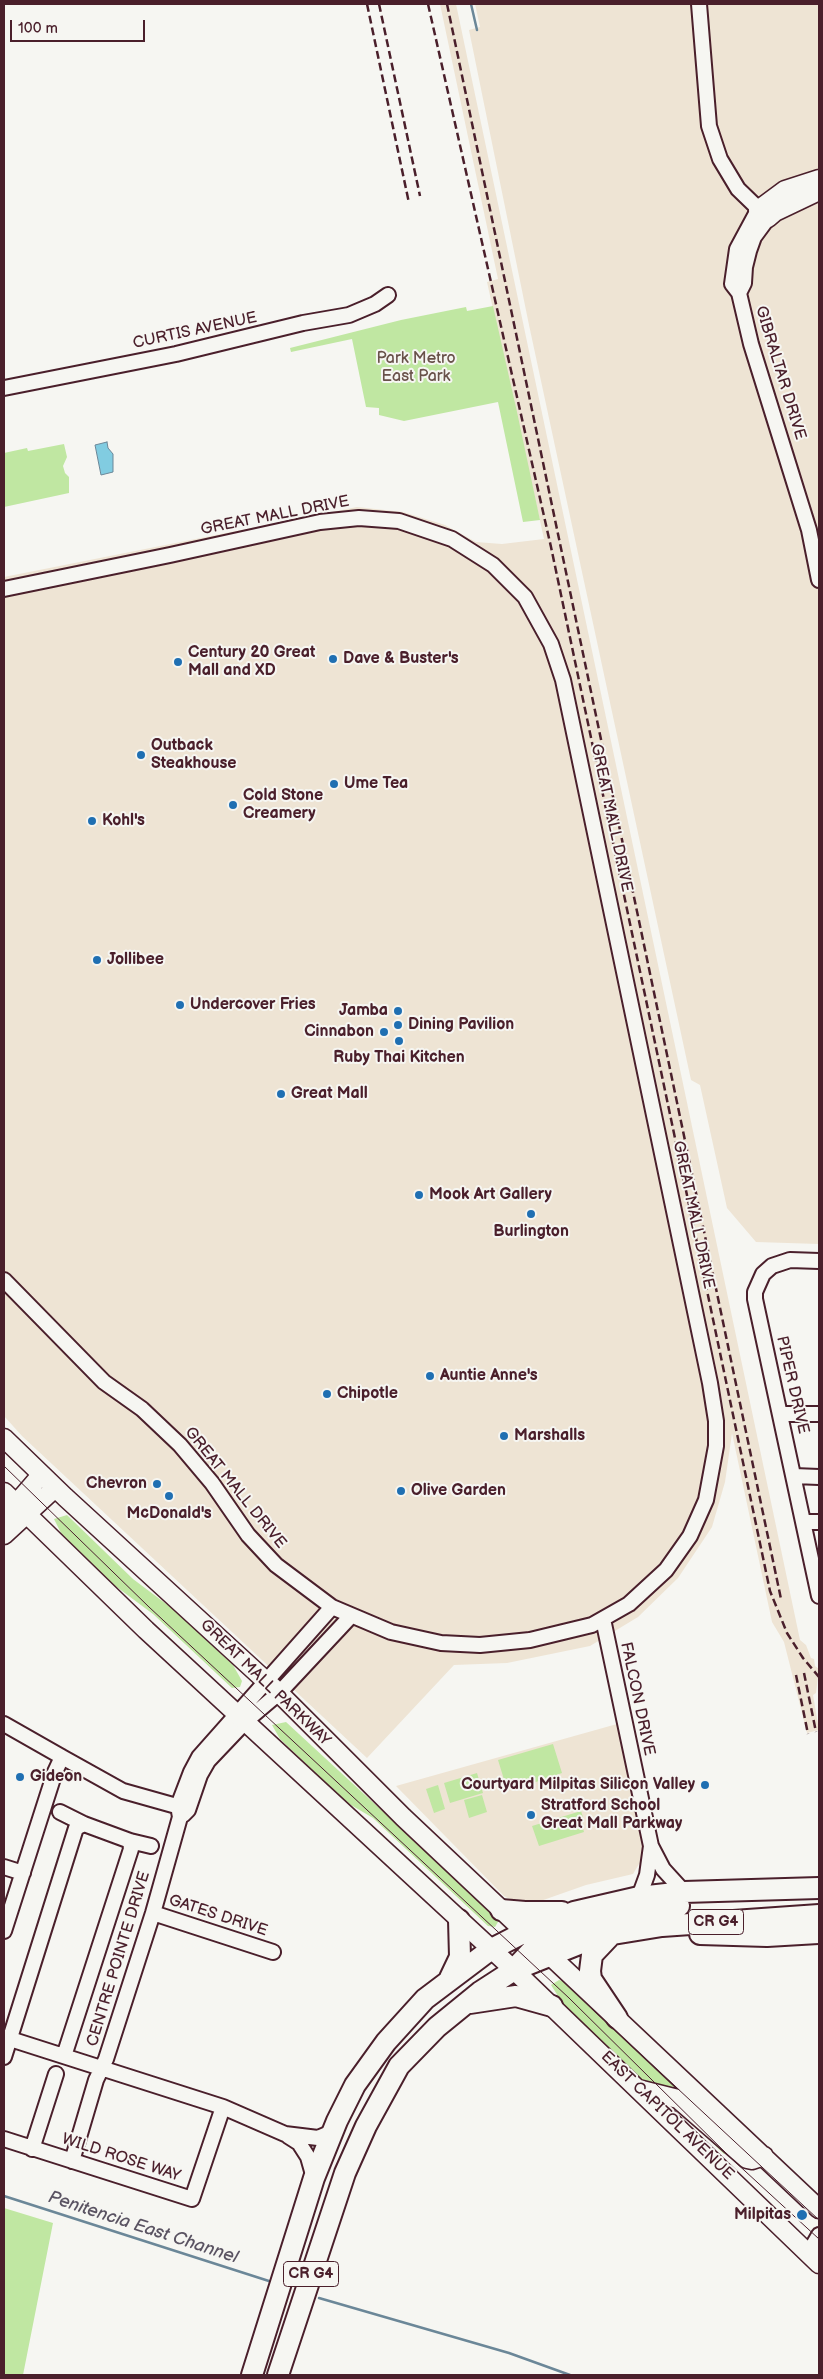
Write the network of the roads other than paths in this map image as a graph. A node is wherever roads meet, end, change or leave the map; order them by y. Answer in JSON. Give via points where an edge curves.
{"nodes":[{"id":1,"x":699,"y":4,"type":"edge"},
{"id":2,"x":819,"y":179,"type":"edge"},
{"id":3,"x":819,"y":191,"type":"edge"},
{"id":4,"x":763,"y":214,"type":"junction"},
{"id":5,"x":388,"y":295,"type":"dead end"},
{"id":6,"x":4,"y":388,"type":"edge"},
{"id":7,"x":819,"y":580,"type":"edge"},
{"id":8,"x":4,"y":589,"type":"edge"},
{"id":9,"x":819,"y":1261,"type":"edge"},
{"id":10,"x":4,"y":1280,"type":"edge"},
{"id":11,"x":781,"y":1414,"type":"junction"},
{"id":12,"x":819,"y":1414,"type":"edge"},
{"id":13,"x":4,"y":1438,"type":"edge"},
{"id":14,"x":41,"y":1475,"type":"junction"},
{"id":15,"x":794,"y":1476,"type":"junction"},
{"id":16,"x":819,"y":1477,"type":"edge"},
{"id":17,"x":55,"y":1488,"type":"junction"},
{"id":18,"x":15,"y":1503,"type":"edge"},
{"id":19,"x":4,"y":1518,"type":"edge"},
{"id":20,"x":803,"y":1522,"type":"junction"},
{"id":21,"x":819,"y":1522,"type":"edge"},
{"id":22,"x":4,"y":1535,"type":"edge"},
{"id":23,"x":819,"y":1596,"type":"edge"},
{"id":24,"x":332,"y":1607,"type":"junction"},
{"id":25,"x":350,"y":1616,"type":"junction"},
{"id":26,"x":603,"y":1619,"type":"junction"},
{"id":27,"x":266,"y":1681,"type":"junction"},
{"id":28,"x":279,"y":1693,"type":"junction"},
{"id":29,"x":242,"y":1717,"type":"junction"},
{"id":30,"x":4,"y":1724,"type":"edge"},
{"id":31,"x":62,"y":1757,"type":"junction"},
{"id":32,"x":182,"y":1811,"type":"junction"},
{"id":33,"x":60,"y":1812,"type":"dead end"},
{"id":34,"x":84,"y":1824,"type":"junction"},
{"id":35,"x":130,"y":1841,"type":"junction"},
{"id":36,"x":151,"y":1846,"type":"dead end"},
{"id":37,"x":651,"y":1846,"type":"junction"},
{"id":38,"x":4,"y":1867,"type":"edge"},
{"id":39,"x":23,"y":1873,"type":"junction"},
{"id":40,"x":819,"y":1888,"type":"edge"},
{"id":41,"x":736,"y":1890,"type":"junction"},
{"id":42,"x":684,"y":1892,"type":"junction"},
{"id":43,"x":639,"y":1897,"type":"junction"},
{"id":44,"x":501,"y":1910,"type":"junction"},
{"id":45,"x":574,"y":1912,"type":"junction"},
{"id":46,"x":153,"y":1913,"type":"junction"},
{"id":47,"x":459,"y":1920,"type":"junction"},
{"id":48,"x":819,"y":1924,"type":"edge"},
{"id":49,"x":4,"y":1931,"type":"edge"},
{"id":50,"x":613,"y":1934,"type":"junction"},
{"id":51,"x":538,"y":1944,"type":"junction"},
{"id":52,"x":490,"y":1950,"type":"junction"},
{"id":53,"x":273,"y":1952,"type":"dead end"},
{"id":54,"x":514,"y":1970,"type":"junction"},
{"id":55,"x":449,"y":1980,"type":"junction"},
{"id":56,"x":466,"y":2004,"type":"junction"},
{"id":57,"x":552,"y":2006,"type":"junction"},
{"id":58,"x":617,"y":2018,"type":"junction"},
{"id":59,"x":6,"y":2038,"type":"edge"},
{"id":60,"x":64,"y":2056,"type":"junction"},
{"id":61,"x":4,"y":2057,"type":"edge"},
{"id":62,"x":102,"y":2068,"type":"junction"},
{"id":63,"x":56,"y":2074,"type":"dead end"},
{"id":64,"x":638,"y":2089,"type":"junction"},
{"id":65,"x":223,"y":2107,"type":"junction"},
{"id":66,"x":332,"y":2132,"type":"junction"},
{"id":67,"x":285,"y":2134,"type":"junction"},
{"id":68,"x":4,"y":2139,"type":"edge"},
{"id":69,"x":32,"y":2149,"type":"junction"},
{"id":70,"x":764,"y":2156,"type":"junction"},
{"id":71,"x":72,"y":2161,"type":"junction"},
{"id":72,"x":314,"y":2178,"type":"junction"},
{"id":73,"x":819,"y":2209,"type":"edge"},
{"id":74,"x":819,"y":2235,"type":"edge"},
{"id":75,"x":816,"y":2254,"type":"edge"},
{"id":76,"x":252,"y":2375,"type":"edge"},
{"id":77,"x":278,"y":2375,"type":"edge"}],
"edges":[{"from":1,"to":4,"type":"street","via":[[710,126],[720,159],[738,189]]},
{"from":2,"to":4,"type":"main road","via":[[785,190]]},
{"from":3,"to":4,"type":"main road","via":[[775,212]]},
{"from":4,"to":7,"type":"street","name":"GIBRALTAR DRIVE","via":[[749,251],[744,283],[739,293],[751,344],[809,530]]},
{"from":5,"to":6,"type":"street","name":"CURTIS AVENUE","via":[[349,315]]},
{"from":8,"to":26,"type":"street","name":"GREAT MALL DRIVE","via":[[320,522],[359,518],[412,524],[466,545],[505,575],[532,608],[555,656],[576,737],[716,1421],[710,1487],[690,1536],[654,1583]]},
{"from":9,"to":11,"type":"street","name":"PIPER DRIVE","via":[[790,1260],[772,1266],[763,1274],[756,1292]]},
{"from":10,"to":24,"type":"street","name":"GREAT MALL DRIVE","via":[[104,1382],[142,1409],[180,1445],[212,1483],[248,1535],[276,1565]]},
{"from":11,"to":12,"type":"street"},
{"from":11,"to":15,"type":"street","name":"PIPER DRIVE"},
{"from":13,"to":14,"type":"main road","name":"GREAT MALL PARKWAY"},
{"from":14,"to":17,"type":"main road","name":"GREAT MALL PARKWAY"},
{"from":14,"to":18,"type":"main road"},
{"from":15,"to":16,"type":"street"},
{"from":15,"to":20,"type":"street","name":"PIPER DRIVE"},
{"from":17,"to":18,"type":"main road"},
{"from":17,"to":27,"type":"main road","name":"GREAT MALL PARKWAY"},
{"from":18,"to":19,"type":"main road"},
{"from":18,"to":22,"type":"main road"},
{"from":18,"to":29,"type":"main road","via":[[146,1630]]},
{"from":20,"to":21,"type":"street"},
{"from":20,"to":23,"type":"street","name":"PIPER DRIVE"},
{"from":24,"to":25,"type":"street","name":"GREAT MALL DRIVE"},
{"from":24,"to":27,"type":"street","name":"CENTRE POINTE DRIVE"},
{"from":25,"to":26,"type":"street","name":"GREAT MALL DRIVE","via":[[406,1636],[470,1645],[544,1638]]},
{"from":25,"to":28,"type":"street"},
{"from":26,"to":37,"type":"street","name":"FALCON DRIVE"},
{"from":27,"to":28,"type":"main road","name":"GREAT MALL PARKWAY"},
{"from":27,"to":29,"type":"street","name":"CENTRE POINTE DRIVE"},
{"from":28,"to":29,"type":"street"},
{"from":28,"to":44,"type":"main road","name":"GREAT MALL PARKWAY"},
{"from":29,"to":32,"type":"street","name":"CENTRE POINTE DRIVE","via":[[208,1761]]},
{"from":29,"to":47,"type":"main road"},
{"from":30,"to":31,"type":"street"},
{"from":31,"to":32,"type":"street","via":[[124,1791]]},
{"from":31,"to":39,"type":"street","via":[[54,1772]]},
{"from":32,"to":46,"type":"street","name":"CENTRE POINTE DRIVE"},
{"from":33,"to":34,"type":"street"},
{"from":34,"to":35,"type":"street"},
{"from":34,"to":59,"type":"street","via":[[76,1828]]},
{"from":35,"to":36,"type":"street"},
{"from":35,"to":60,"type":"street"},
{"from":37,"to":42,"type":"street","name":"FALCON DRIVE","via":[[663,1869]]},
{"from":37,"to":43,"type":"street","name":"FALCON DRIVE","via":[[647,1875]]},
{"from":38,"to":39,"type":"street"},
{"from":39,"to":49,"type":"street"},
{"from":40,"to":41,"type":"highway","number":"CR G4"},
{"from":41,"to":42,"type":"highway","number":"CR G4"},
{"from":41,"to":51,"type":"highway","via":[[709,1902],[619,1917],[551,1937]]},
{"from":42,"to":43,"type":"highway","number":"CR G4"},
{"from":43,"to":45,"type":"highway","number":"CR G4"},
{"from":44,"to":45,"type":"highway"},
{"from":44,"to":51,"type":"main road","name":"GREAT MALL PARKWAY"},
{"from":45,"to":51,"type":"highway","number":"CR G4"},
{"from":46,"to":53,"type":"street","name":"GATES DRIVE"},
{"from":46,"to":62,"type":"street","name":"CENTRE POINTE DRIVE"},
{"from":47,"to":52,"type":"main road"},
{"from":47,"to":55,"type":"highway","via":[[460,1957]]},
{"from":48,"to":50,"type":"highway","number":"CR G4","via":[[671,1925]]},
{"from":50,"to":51,"type":"highway","number":"CR G4"},
{"from":50,"to":58,"type":"highway","via":[[592,1955],[590,1972]]},
{"from":51,"to":52,"type":"highway","number":"CR G4"},
{"from":51,"to":54,"type":"highway"},
{"from":51,"to":58,"type":"main road"},
{"from":52,"to":54,"type":"main road"},
{"from":52,"to":55,"type":"highway","number":"CR G4"},
{"from":54,"to":56,"type":"highway","number":"CR G4"},
{"from":54,"to":57,"type":"main road","name":"EAST CAPITOL AVENUE"},
{"from":55,"to":66,"type":"highway","number":"CR G4","via":[[425,1999],[386,2042],[355,2085]]},
{"from":56,"to":57,"type":"highway","via":[[516,1996]]},
{"from":56,"to":77,"type":"highway","number":"CR G4","via":[[437,2027],[399,2066],[366,2126],[345,2173]]},
{"from":57,"to":64,"type":"main road","name":"EAST CAPITOL AVENUE"},
{"from":58,"to":70,"type":"main road"},
{"from":59,"to":60,"type":"street"},
{"from":59,"to":61,"type":"street"},
{"from":60,"to":62,"type":"street"},
{"from":62,"to":65,"type":"street","name":"CENTRE POINTE DRIVE"},
{"from":62,"to":71,"type":"street"},
{"from":63,"to":69,"type":"street"},
{"from":64,"to":70,"type":"main road","via":[[678,2099],[746,2159]]},
{"from":64,"to":75,"type":"main road","name":"EAST CAPITOL AVENUE"},
{"from":65,"to":67,"type":"street","name":"CENTRE POINTE DRIVE"},
{"from":65,"to":71,"type":"street","name":"WILD ROSE WAY","via":[[192,2200]]},
{"from":66,"to":67,"type":"street","name":"CENTRE POINTE DRIVE","via":[[318,2138]]},
{"from":66,"to":72,"type":"highway","number":"CR G4"},
{"from":67,"to":72,"type":"street","name":"CENTRE POINTE DRIVE","via":[[299,2144],[308,2157]]},
{"from":68,"to":69,"type":"street","name":"WILD ROSE WAY"},
{"from":69,"to":71,"type":"street","name":"WILD ROSE WAY"},
{"from":70,"to":73,"type":"main road"},
{"from":72,"to":76,"type":"highway","number":"CR G4"},
{"from":74,"to":75,"type":"street"}]}
